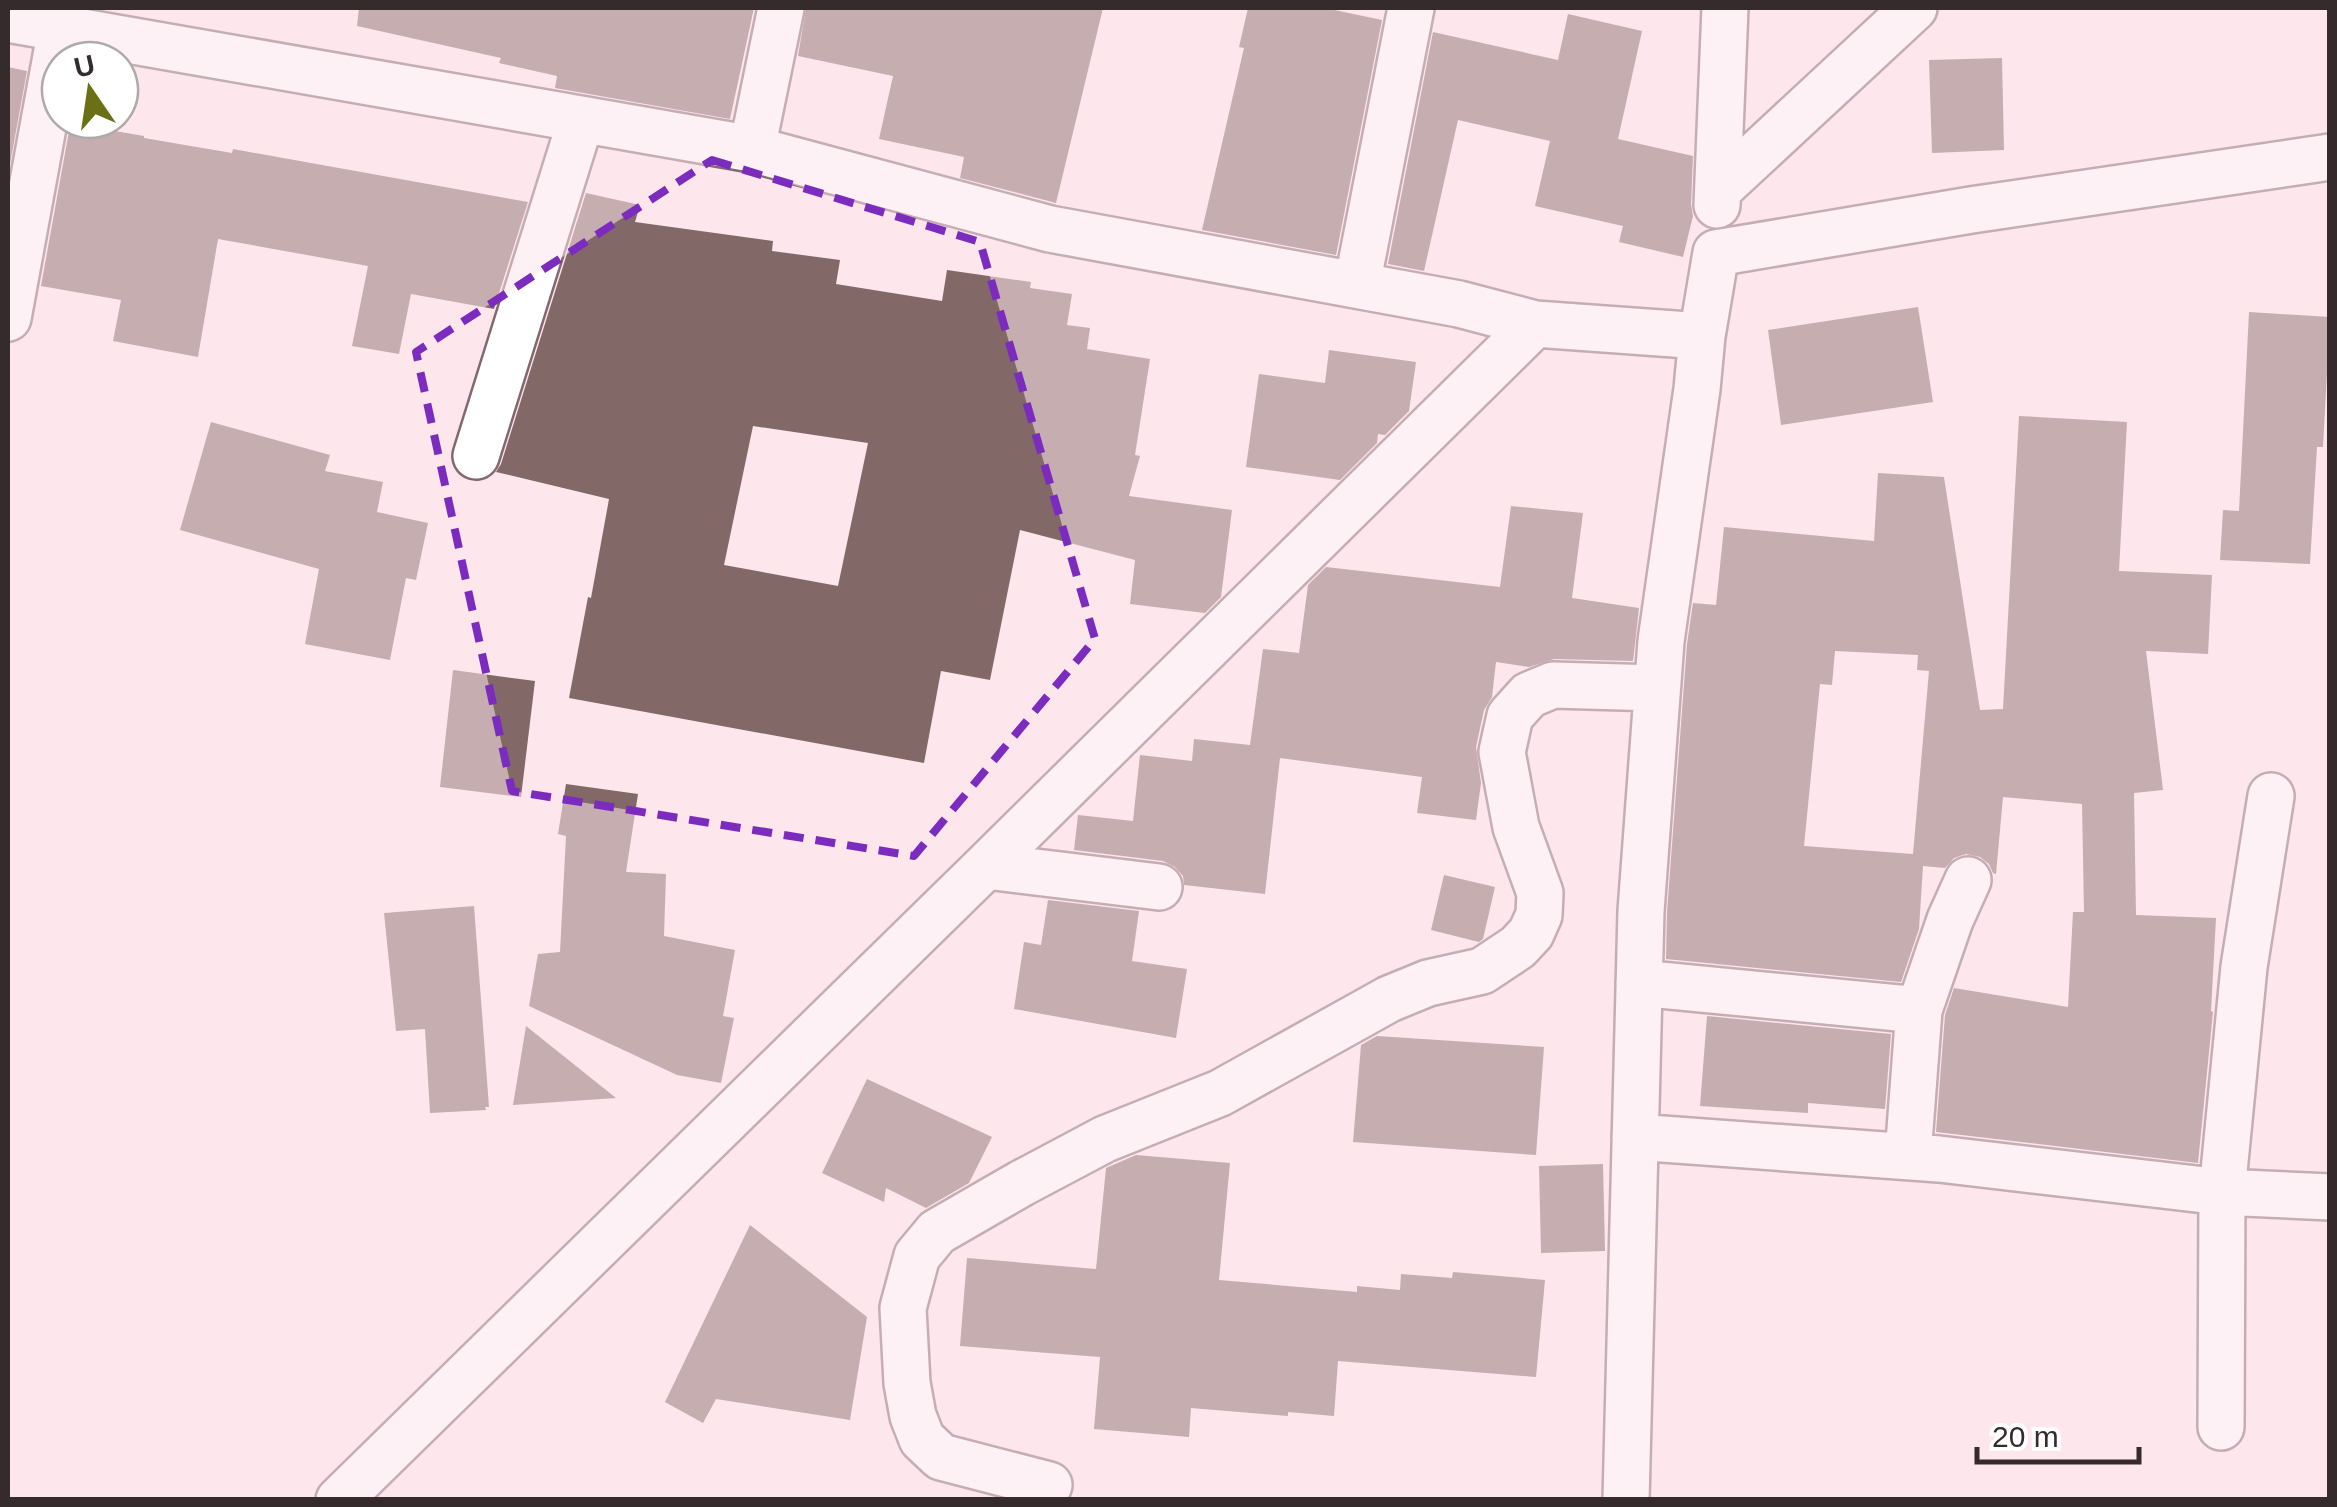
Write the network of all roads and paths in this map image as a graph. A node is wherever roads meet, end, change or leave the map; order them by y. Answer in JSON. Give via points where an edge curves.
{"nodes":[{"id":1,"x":781,"y":8,"type":"edge"},
{"id":2,"x":1411,"y":8,"type":"edge"},
{"id":3,"x":1725,"y":8,"type":"edge"},
{"id":4,"x":1914,"y":8,"type":"edge"},
{"id":5,"x":8,"y":19,"type":"edge"},
{"id":6,"x":62,"y":29,"type":"junction"},
{"id":7,"x":582,"y":120,"type":"junction"},
{"id":8,"x":752,"y":149,"type":"junction"},
{"id":9,"x":2328,"y":159,"type":"edge"},
{"id":10,"x":1718,"y":190,"type":"junction"},
{"id":11,"x":1716,"y":253,"type":"junction"},
{"id":12,"x":1356,"y":285,"type":"junction"},
{"id":13,"x":8,"y":318,"type":"edge"},
{"id":14,"x":1536,"y":324,"type":"junction"},
{"id":15,"x":1702,"y":336,"type":"junction"},
{"id":16,"x":476,"y":456,"type":"dead end"},
{"id":17,"x":1657,"y":688,"type":"junction"},
{"id":18,"x":2271,"y":796,"type":"dead end"},
{"id":19,"x":986,"y":866,"type":"junction"},
{"id":20,"x":1968,"y":880,"type":"dead end"},
{"id":21,"x":1159,"y":887,"type":"dead end"},
{"id":22,"x":1639,"y":983,"type":"junction"},
{"id":23,"x":1919,"y":1010,"type":"junction"},
{"id":24,"x":1635,"y":1138,"type":"junction"},
{"id":25,"x":1908,"y":1156,"type":"junction"},
{"id":26,"x":2222,"y":1192,"type":"junction"},
{"id":27,"x":2330,"y":1197,"type":"edge"},
{"id":28,"x":2221,"y":1427,"type":"dead end"},
{"id":29,"x":1049,"y":1486,"type":"dead end"},
{"id":30,"x":338,"y":1500,"type":"edge"},
{"id":31,"x":1626,"y":1500,"type":"edge"}],
"edges":[{"from":1,"to":8,"type":"street"},
{"from":2,"to":12,"type":"street"},
{"from":3,"to":10,"type":"street"},
{"from":4,"to":10,"type":"street"},
{"from":5,"to":6,"type":"street"},
{"from":6,"to":7,"type":"street"},
{"from":6,"to":13,"type":"street"},
{"from":7,"to":8,"type":"street"},
{"from":7,"to":16,"type":"street"},
{"from":8,"to":12,"type":"street","via":[[1050,229]]},
{"from":9,"to":11,"type":"street"},
{"from":10,"to":11,"type":"street"},
{"from":11,"to":15,"type":"street"},
{"from":12,"to":14,"type":"street"},
{"from":14,"to":15,"type":"street"},
{"from":14,"to":19,"type":"street"},
{"from":15,"to":17,"type":"street"},
{"from":17,"to":22,"type":"street"},
{"from":17,"to":29,"type":"street","via":[[1552,685],[1529,695],[1510,716],[1502,752],[1516,827],[1540,893],[1531,933],[1518,947],[1482,971],[1428,982],[1389,999],[1220,1093],[1105,1139],[936,1232],[917,1256],[903,1308],[907,1383],[922,1439],[941,1457]]},
{"from":18,"to":26,"type":"street","via":[[2244,968]]},
{"from":19,"to":21,"type":"street"},
{"from":19,"to":30,"type":"street"},
{"from":20,"to":23,"type":"street"},
{"from":22,"to":23,"type":"street"},
{"from":22,"to":24,"type":"street"},
{"from":23,"to":25,"type":"street"},
{"from":24,"to":25,"type":"street"},
{"from":24,"to":31,"type":"street"},
{"from":25,"to":26,"type":"street"},
{"from":26,"to":27,"type":"street"},
{"from":26,"to":28,"type":"street"}]}
